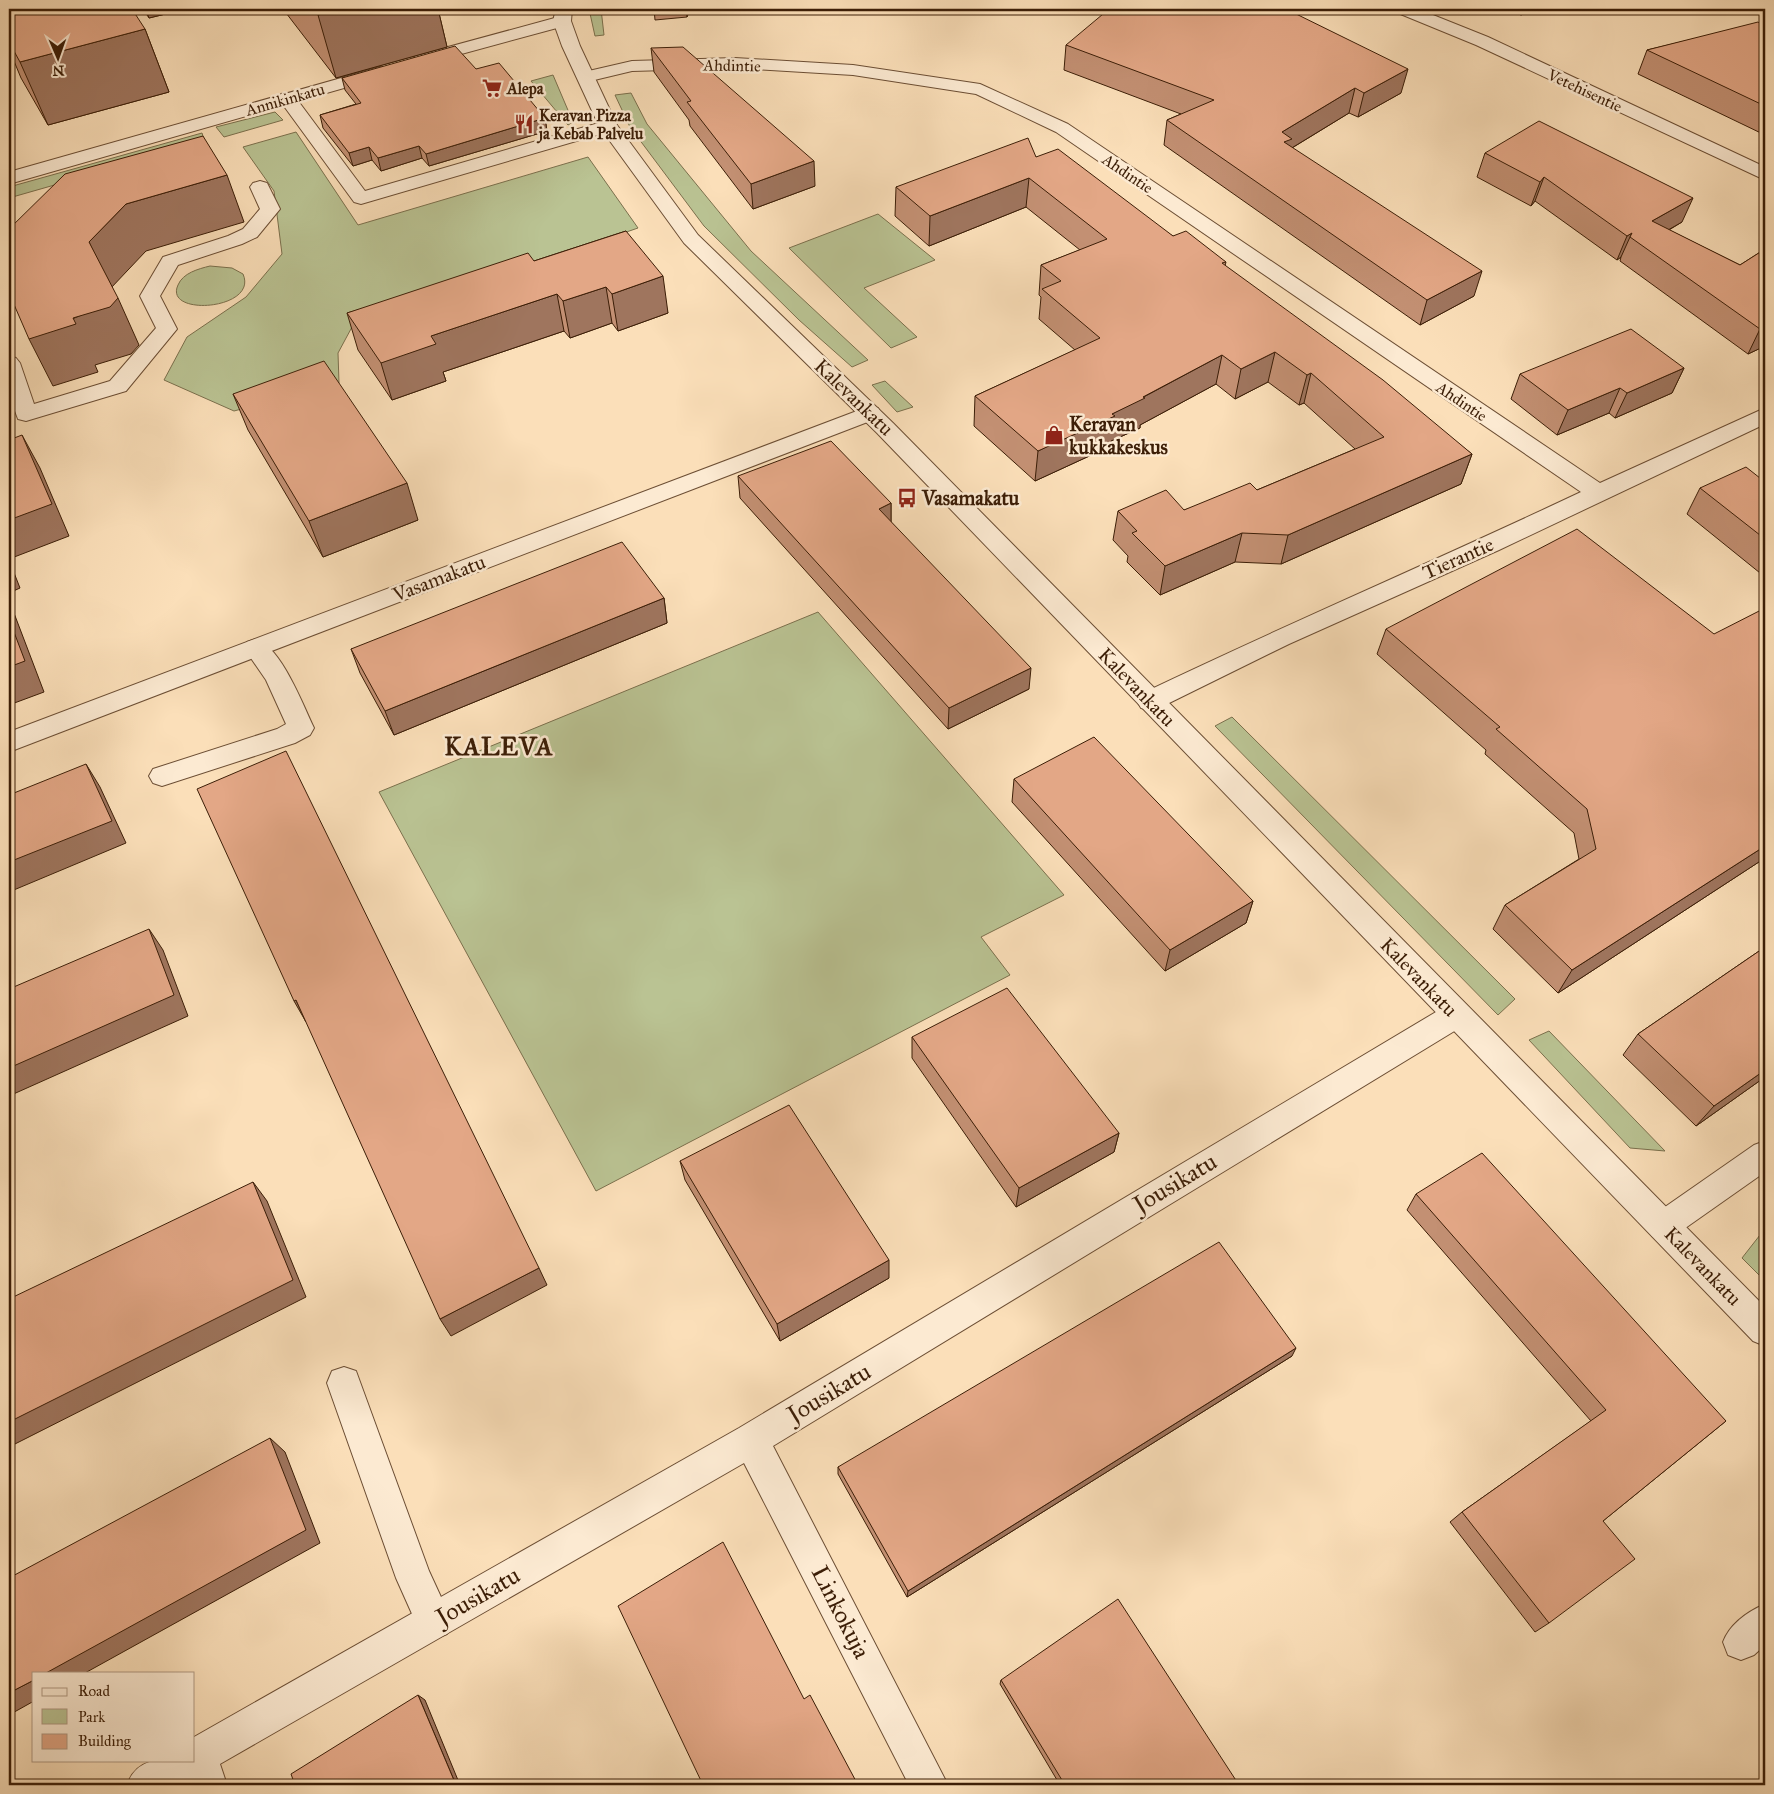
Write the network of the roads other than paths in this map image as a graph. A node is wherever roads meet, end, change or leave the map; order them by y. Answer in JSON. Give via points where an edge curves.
{"nodes":[{"id":1,"x":1404,"y":9,"type":"edge"},
{"id":2,"x":563,"y":15,"type":"edge"},
{"id":3,"x":586,"y":77,"type":"junction"},
{"id":4,"x":287,"y":98,"type":"junction"},
{"id":5,"x":608,"y":126,"type":"junction"},
{"id":6,"x":1765,"y":174,"type":"edge"},
{"id":7,"x":9,"y":178,"type":"edge"},
{"id":8,"x":260,"y":187,"type":"dead end"},
{"id":9,"x":9,"y":363,"type":"edge"},
{"id":10,"x":870,"y":413,"type":"junction"},
{"id":11,"x":1765,"y":415,"type":"edge"},
{"id":12,"x":1597,"y":492,"type":"junction"},
{"id":13,"x":256,"y":648,"type":"junction"},
{"id":14,"x":1150,"y":701,"type":"junction"},
{"id":15,"x":9,"y":742,"type":"edge"},
{"id":16,"x":162,"y":776,"type":"dead end"},
{"id":17,"x":1456,"y":1015,"type":"junction"},
{"id":18,"x":1765,"y":1156,"type":"edge"},
{"id":19,"x":1664,"y":1226,"type":"junction"},
{"id":20,"x":1765,"y":1330,"type":"edge"},
{"id":21,"x":344,"y":1383,"type":"dead end"},
{"id":22,"x":751,"y":1440,"type":"junction"},
{"id":23,"x":434,"y":1621,"type":"junction"},
{"id":24,"x":197,"y":1765,"type":"edge"},
{"id":25,"x":146,"y":1785,"type":"edge"},
{"id":26,"x":929,"y":1785,"type":"edge"}],
"edges":[{"from":1,"to":6,"type":"street","name":"Vetehisentie","via":[[1482,41]]},
{"from":2,"to":3,"type":"street","name":"Kalevankatu"},
{"from":2,"to":4,"type":"street","name":"Annikinkatu"},
{"from":3,"to":5,"type":"street","name":"Kalevankatu"},
{"from":3,"to":12,"type":"street","name":"Ahdintie","via":[[632,66],[734,63],[853,70],[980,89],[1062,128]]},
{"from":4,"to":5,"type":"street","via":[[362,198]]},
{"from":4,"to":7,"type":"street","name":"Annikinkatu"},
{"from":5,"to":10,"type":"street","name":"Kalevankatu","via":[[691,239]]},
{"from":8,"to":9,"type":"street","via":[[270,208],[250,234],[170,262],[150,296],[168,329],[118,386],[26,414]]},
{"from":10,"to":13,"type":"street","name":"Vasamakatu"},
{"from":10,"to":14,"type":"street","name":"Kalevankatu"},
{"from":11,"to":12,"type":"street","name":"Tierantie"},
{"from":12,"to":14,"type":"street","name":"Tierantie"},
{"from":13,"to":15,"type":"street","name":"Vasamakatu"},
{"from":13,"to":16,"type":"street","via":[[277,676],[301,728],[286,736]]},
{"from":14,"to":17,"type":"street","name":"Kalevankatu"},
{"from":17,"to":19,"type":"street","name":"Kalevankatu"},
{"from":17,"to":22,"type":"street","name":"Jousikatu"},
{"from":18,"to":19,"type":"street"},
{"from":19,"to":20,"type":"street","name":"Kalevankatu"},
{"from":21,"to":23,"type":"street","via":[[414,1578]]},
{"from":22,"to":23,"type":"street","name":"Jousikatu"},
{"from":22,"to":26,"type":"street","name":"Linkokuja"},
{"from":23,"to":24,"type":"street","name":"Jousikatu"},
{"from":24,"to":25,"type":"street","name":"Jousikatu"}]}
